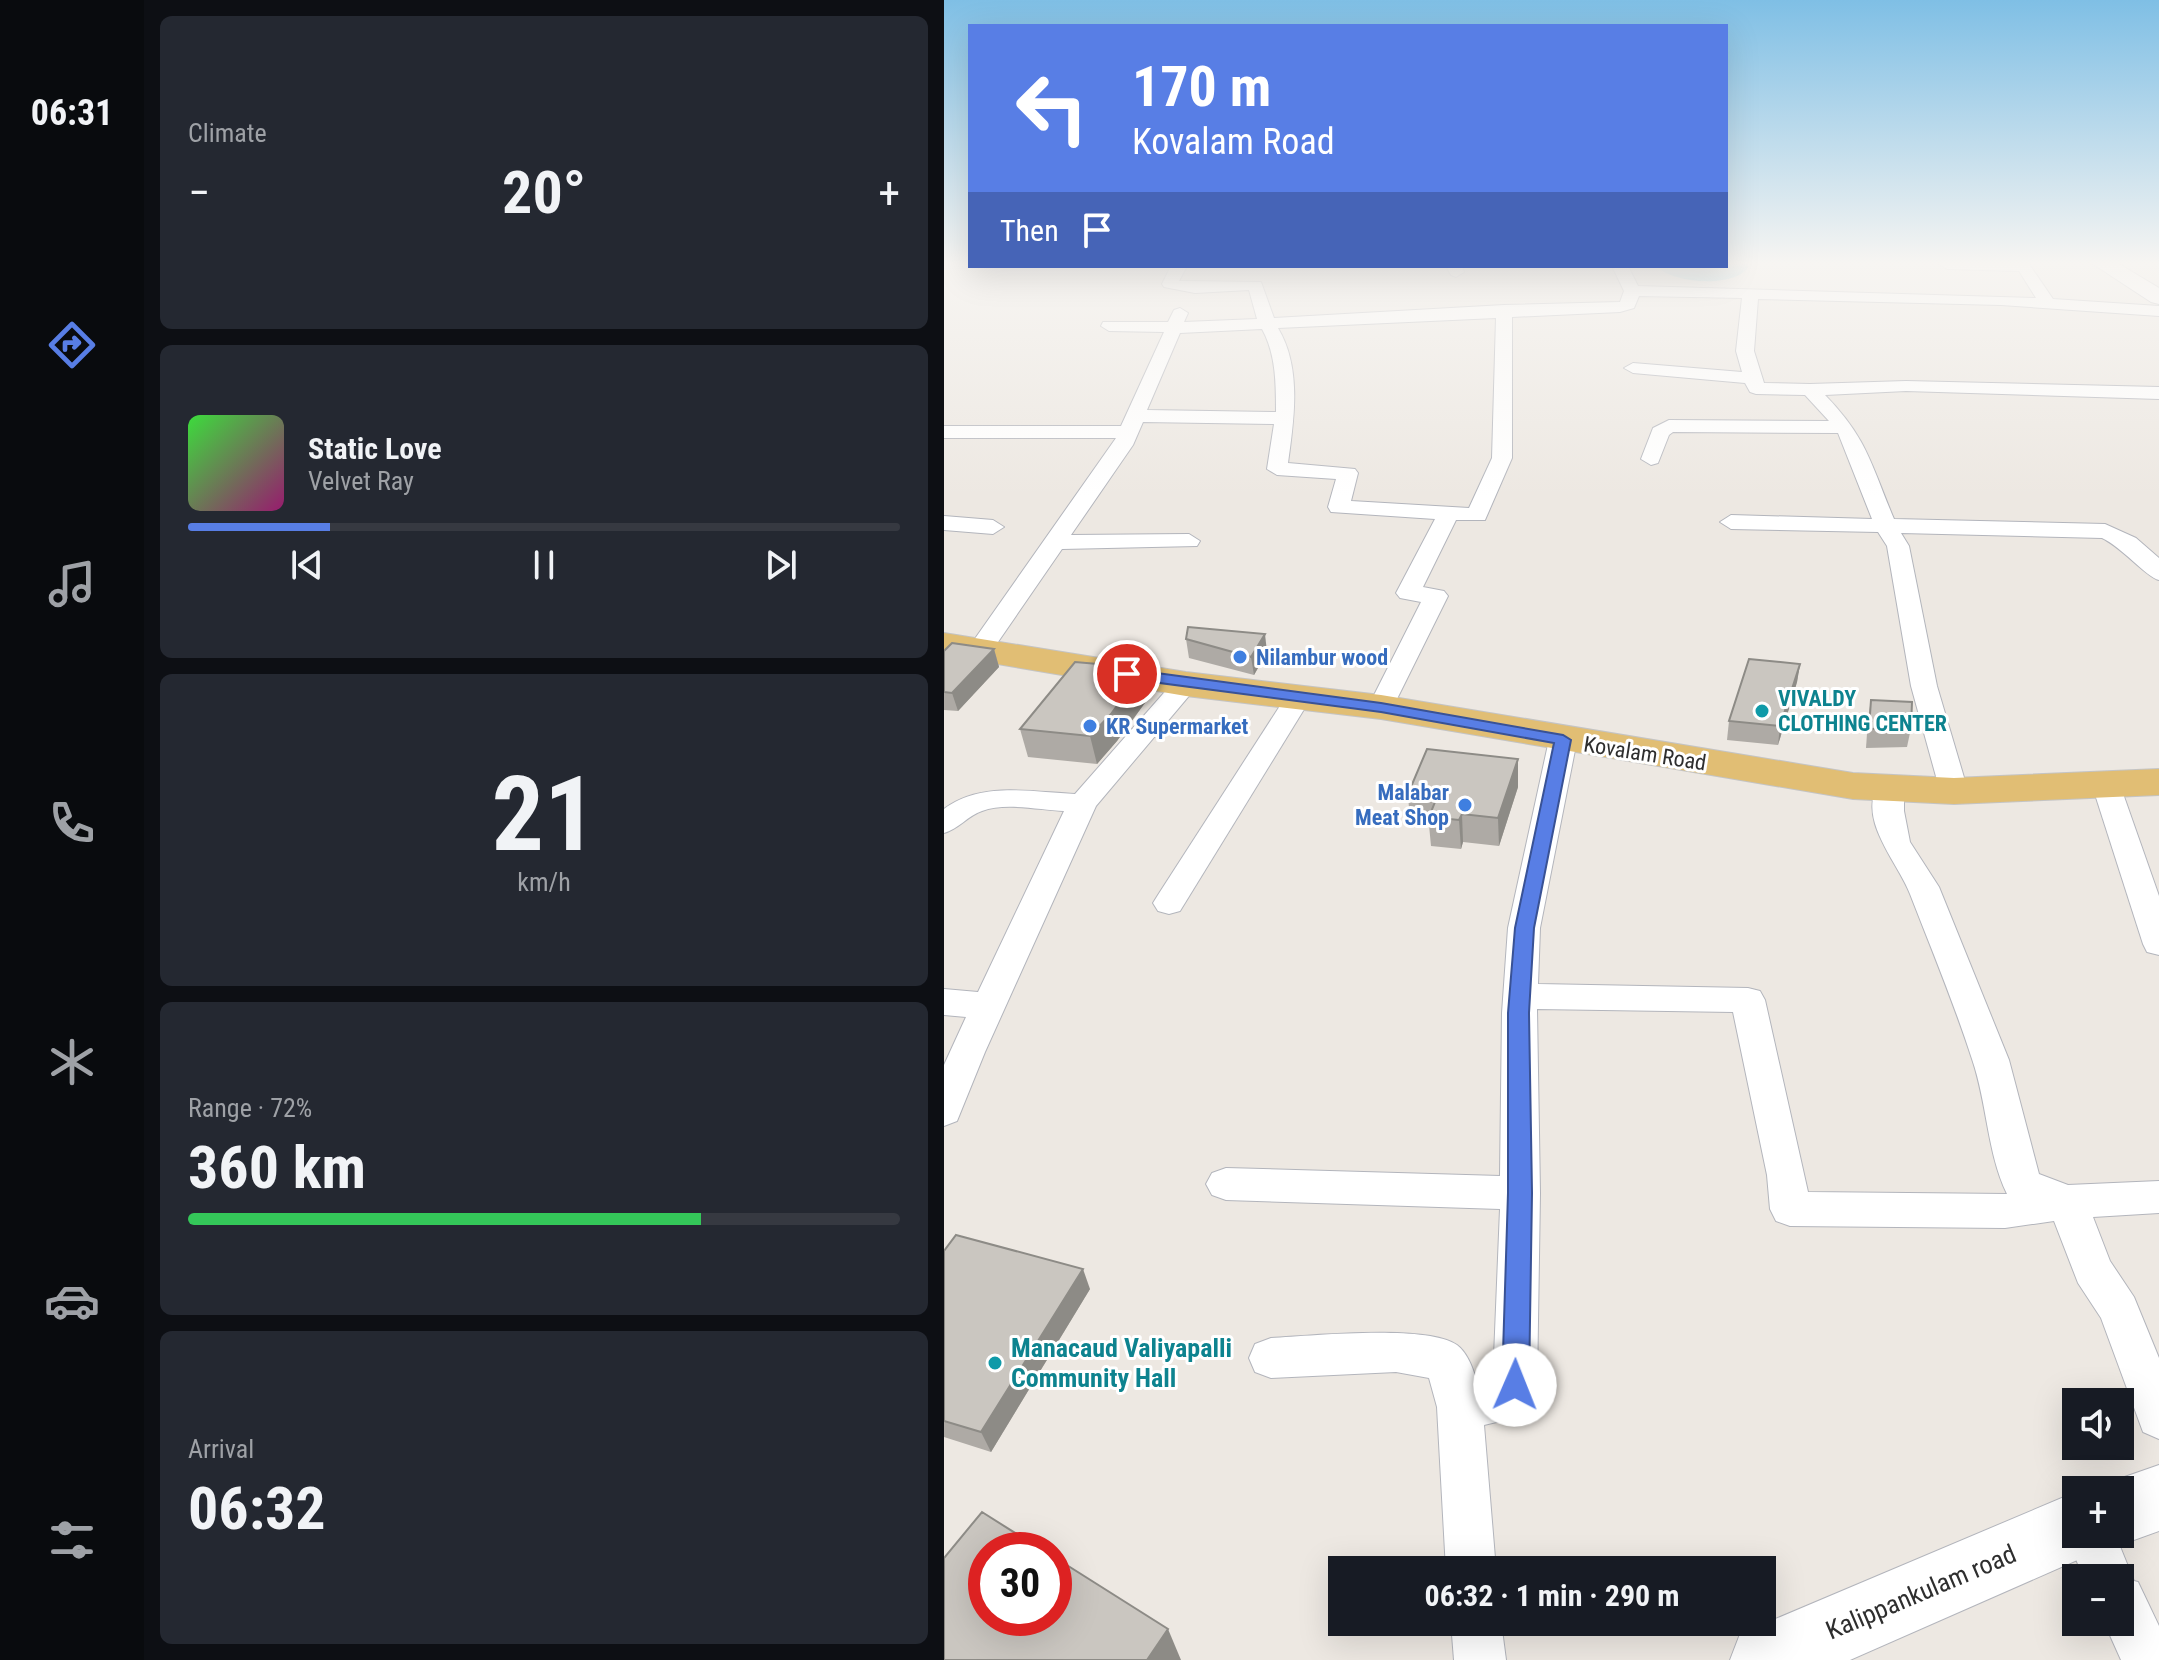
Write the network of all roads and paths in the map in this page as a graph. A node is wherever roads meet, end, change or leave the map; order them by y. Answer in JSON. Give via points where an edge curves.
{"nodes":[{"id":1,"x":1166,"y":341,"type":"edge"},
{"id":2,"x":1285,"y":341,"type":"edge"},
{"id":3,"x":1504,"y":341,"type":"edge"},
{"id":4,"x":1746,"y":341,"type":"edge"},
{"id":5,"x":1278,"y":342,"type":"joint"},
{"id":6,"x":1633,"y":368,"type":"dead end"},
{"id":7,"x":1751,"y":378,"type":"junction"},
{"id":8,"x":1810,"y":390,"type":"junction"},
{"id":9,"x":2159,"y":393,"type":"edge"},
{"id":10,"x":1285,"y":418,"type":"junction"},
{"id":11,"x":1132,"y":424,"type":"junction"},
{"id":12,"x":1844,"y":427,"type":"junction"},
{"id":13,"x":944,"y":432,"type":"edge"},
{"id":14,"x":1651,"y":459,"type":"dead end"},
{"id":15,"x":1448,"y":514,"type":"junction"},
{"id":16,"x":1731,"y":522,"type":"dead end"},
{"id":17,"x":944,"y":523,"type":"edge"},
{"id":18,"x":993,"y":527,"type":"dead end"},
{"id":19,"x":1885,"y":527,"type":"junction"},
{"id":20,"x":1189,"y":541,"type":"dead end"},
{"id":21,"x":1054,"y":542,"type":"junction"},
{"id":22,"x":2159,"y":573,"type":"edge"},
{"id":23,"x":962,"y":647,"type":"edge"},
{"id":24,"x":1186,"y":684,"type":"junction"},
{"id":25,"x":1298,"y":698,"type":"junction"},
{"id":26,"x":1381,"y":707,"type":"junction"},
{"id":27,"x":1563,"y":740,"type":"junction"},
{"id":28,"x":2159,"y":782,"type":"edge"},
{"id":29,"x":2106,"y":785,"type":"junction"},
{"id":30,"x":1890,"y":788,"type":"junction"},
{"id":31,"x":1954,"y":791,"type":"junction"},
{"id":32,"x":1083,"y":803,"type":"junction"},
{"id":33,"x":944,"y":824,"type":"edge"},
{"id":34,"x":1169,"y":903,"type":"dead end"},
{"id":35,"x":2159,"y":944,"type":"edge"},
{"id":36,"x":1520,"y":996,"type":"junction"},
{"id":37,"x":944,"y":1002,"type":"edge"},
{"id":38,"x":988,"y":1006,"type":"junction"},
{"id":39,"x":944,"y":1111,"type":"edge"},
{"id":40,"x":1226,"y":1184,"type":"dead end"},
{"id":41,"x":1520,"y":1193,"type":"junction"},
{"id":42,"x":2159,"y":1197,"type":"edge"},
{"id":43,"x":2067,"y":1202,"type":"junction"},
{"id":44,"x":1271,"y":1358,"type":"dead end"},
{"id":45,"x":1460,"y":1407,"type":"junction"},
{"id":46,"x":2159,"y":1417,"type":"edge"},
{"id":47,"x":2159,"y":1498,"type":"edge"},
{"id":48,"x":2134,"y":1506,"type":"edge"},
{"id":49,"x":2062,"y":1532,"type":"edge"},
{"id":50,"x":1470,"y":1556,"type":"edge"},
{"id":51,"x":2134,"y":1630,"type":"edge"},
{"id":52,"x":1477,"y":1636,"type":"edge"},
{"id":53,"x":1781,"y":1656,"type":"edge"},
{"id":54,"x":1480,"y":1660,"type":"edge"},
{"id":55,"x":2148,"y":1660,"type":"edge"}],
"edges":[{"from":1,"to":11,"type":"street"},
{"from":2,"to":5,"type":"street"},
{"from":3,"to":15,"type":"street","via":[[1502,458],[1477,515]]},
{"from":4,"to":7,"type":"street"},
{"from":5,"to":10,"type":"street"},
{"from":6,"to":7,"type":"street"},
{"from":7,"to":8,"type":"street","via":[[1756,388]]},
{"from":8,"to":9,"type":"street","via":[[1906,386]]},
{"from":8,"to":12,"type":"street"},
{"from":10,"to":11,"type":"street"},
{"from":10,"to":15,"type":"street","via":[[1277,469],[1348,473],[1339,507]]},
{"from":11,"to":13,"type":"street"},
{"from":11,"to":21,"type":"street","via":[[1123,445]]},
{"from":12,"to":14,"type":"street","via":[[1669,426],[1660,432]]},
{"from":12,"to":19,"type":"street"},
{"from":15,"to":26,"type":"street","via":[[1408,593],[1436,596]]},
{"from":16,"to":19,"type":"street"},
{"from":17,"to":18,"type":"street"},
{"from":19,"to":22,"type":"street","via":[[2105,531],[2144,553]]},
{"from":19,"to":31,"type":"street","via":[[1898,546],[1924,686]]},
{"from":20,"to":21,"type":"street"},
{"from":21,"to":23,"type":"street"},
{"from":23,"to":24,"type":"main road","name":"Kovalam Road"},
{"from":24,"to":25,"type":"main road","name":"Kovalam Road"},
{"from":24,"to":32,"type":"street"},
{"from":25,"to":26,"type":"main road","name":"Kovalam Road"},
{"from":25,"to":34,"type":"street"},
{"from":26,"to":27,"type":"main road","name":"Kovalam Road"},
{"from":27,"to":30,"type":"main road","name":"Kovalam Road"},
{"from":27,"to":36,"type":"street","via":[[1524,928]]},
{"from":28,"to":29,"type":"main road","name":"Kovalam Road"},
{"from":29,"to":31,"type":"main road","name":"Kovalam Road"},
{"from":29,"to":35,"type":"street"},
{"from":30,"to":31,"type":"main road","name":"Kovalam Road"},
{"from":30,"to":43,"type":"street","via":[[1895,842],[1923,887],[1991,1060],[2022,1184]]},
{"from":32,"to":33,"type":"street","via":[[994,799],[970,804]]},
{"from":32,"to":38,"type":"street"},
{"from":36,"to":41,"type":"street"},
{"from":36,"to":43,"type":"street","via":[[1748,1000],[1790,1209],[2005,1211]]},
{"from":37,"to":38,"type":"street"},
{"from":38,"to":39,"type":"street"},
{"from":40,"to":41,"type":"street"},
{"from":41,"to":45,"type":"street","via":[[1515,1385],[1506,1401]]},
{"from":42,"to":43,"type":"street"},
{"from":43,"to":46,"type":"street","via":[[2093,1270],[2119,1310]]},
{"from":44,"to":45,"type":"street","via":[[1396,1352],[1442,1360],[1453,1375]]},
{"from":45,"to":50,"type":"street"},
{"from":47,"to":48,"type":"street"},
{"from":49,"to":53,"type":"street","name":"Kalippankulam road"},
{"from":51,"to":55,"type":"street"},
{"from":52,"to":54,"type":"street"}]}
